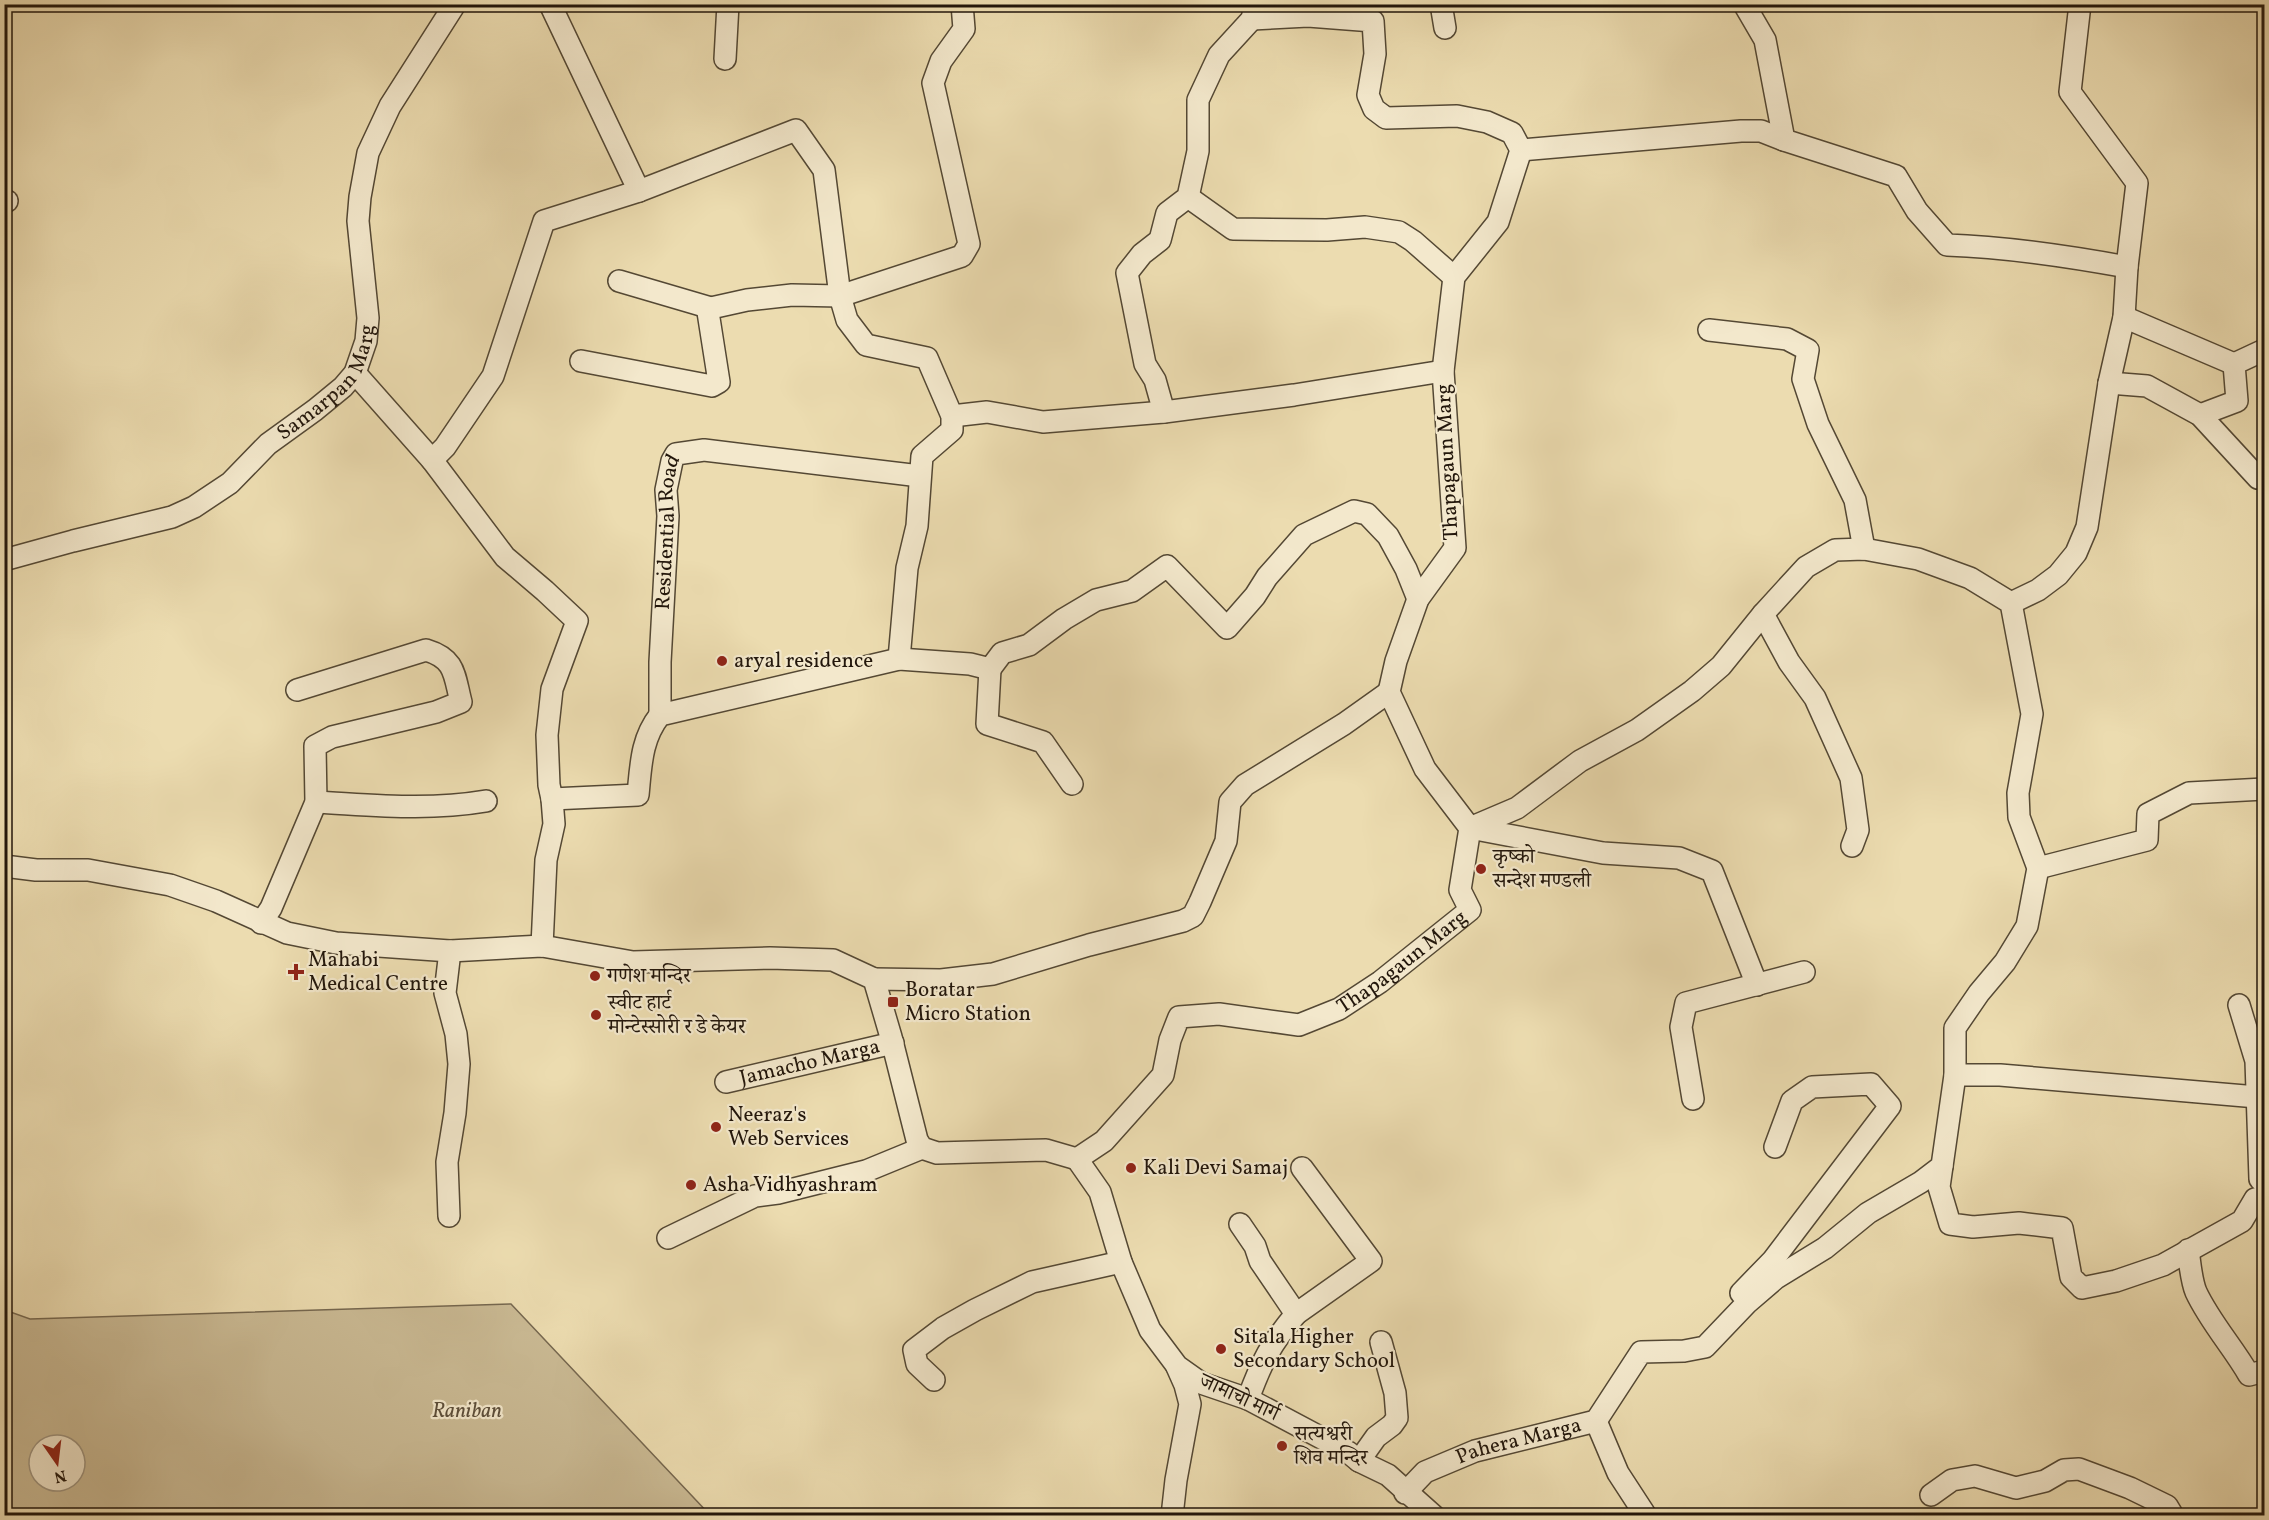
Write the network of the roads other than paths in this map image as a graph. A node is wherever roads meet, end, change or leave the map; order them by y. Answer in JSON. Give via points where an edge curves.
{"nodes":[{"id":1,"x":455,"y":4,"type":"edge"},
{"id":2,"x":549,"y":4,"type":"edge"},
{"id":3,"x":728,"y":4,"type":"edge"},
{"id":4,"x":962,"y":4,"type":"edge"},
{"id":5,"x":1441,"y":4,"type":"edge"},
{"id":6,"x":1744,"y":4,"type":"edge"},
{"id":7,"x":2080,"y":4,"type":"edge"},
{"id":8,"x":1253,"y":12,"type":"edge"},
{"id":9,"x":1445,"y":28,"type":"dead end"},
{"id":10,"x":725,"y":58,"type":"dead end"},
{"id":11,"x":1784,"y":140,"type":"junction"},
{"id":12,"x":1517,"y":142,"type":"junction"},
{"id":13,"x":639,"y":191,"type":"junction"},
{"id":14,"x":1188,"y":197,"type":"junction"},
{"id":15,"x":2127,"y":267,"type":"junction"},
{"id":16,"x":1454,"y":277,"type":"junction"},
{"id":17,"x":619,"y":281,"type":"dead end"},
{"id":18,"x":840,"y":296,"type":"junction"},
{"id":19,"x":711,"y":308,"type":"junction"},
{"id":20,"x":2124,"y":316,"type":"junction"},
{"id":21,"x":1709,"y":330,"type":"dead end"},
{"id":22,"x":2265,"y":350,"type":"edge"},
{"id":23,"x":581,"y":361,"type":"dead end"},
{"id":24,"x":2234,"y":364,"type":"junction"},
{"id":25,"x":1443,"y":371,"type":"junction"},
{"id":26,"x":355,"y":373,"type":"junction"},
{"id":27,"x":2109,"y":383,"type":"junction"},
{"id":28,"x":1164,"y":412,"type":"junction"},
{"id":29,"x":2200,"y":415,"type":"junction"},
{"id":30,"x":952,"y":416,"type":"junction"},
{"id":31,"x":432,"y":460,"type":"junction"},
{"id":32,"x":920,"y":476,"type":"junction"},
{"id":33,"x":2265,"y":478,"type":"edge"},
{"id":34,"x":1864,"y":549,"type":"junction"},
{"id":35,"x":4,"y":560,"type":"edge"},
{"id":36,"x":1418,"y":599,"type":"junction"},
{"id":37,"x":2011,"y":603,"type":"junction"},
{"id":38,"x":1763,"y":614,"type":"junction"},
{"id":39,"x":899,"y":659,"type":"junction"},
{"id":40,"x":990,"y":669,"type":"junction"},
{"id":41,"x":297,"y":690,"type":"dead end"},
{"id":42,"x":1389,"y":692,"type":"junction"},
{"id":43,"x":660,"y":714,"type":"junction"},
{"id":44,"x":1072,"y":784,"type":"dead end"},
{"id":45,"x":2265,"y":789,"type":"edge"},
{"id":46,"x":552,"y":799,"type":"junction"},
{"id":47,"x":486,"y":801,"type":"dead end"},
{"id":48,"x":316,"y":802,"type":"junction"},
{"id":49,"x":1470,"y":828,"type":"junction"},
{"id":50,"x":1852,"y":846,"type":"dead end"},
{"id":51,"x":4,"y":866,"type":"edge"},
{"id":52,"x":2038,"y":868,"type":"junction"},
{"id":53,"x":261,"y":923,"type":"junction"},
{"id":54,"x":542,"y":946,"type":"junction"},
{"id":55,"x":450,"y":951,"type":"junction"},
{"id":56,"x":1803,"y":972,"type":"dead end"},
{"id":57,"x":874,"y":978,"type":"junction"},
{"id":58,"x":1757,"y":985,"type":"junction"},
{"id":59,"x":2239,"y":1005,"type":"dead end"},
{"id":60,"x":893,"y":1043,"type":"junction"},
{"id":61,"x":1955,"y":1075,"type":"junction"},
{"id":62,"x":726,"y":1082,"type":"dead end"},
{"id":63,"x":2261,"y":1095,"type":"edge"},
{"id":64,"x":1693,"y":1099,"type":"dead end"},
{"id":65,"x":1775,"y":1147,"type":"dead end"},
{"id":66,"x":922,"y":1148,"type":"junction"},
{"id":67,"x":1077,"y":1159,"type":"junction"},
{"id":68,"x":1942,"y":1166,"type":"junction"},
{"id":69,"x":1302,"y":1168,"type":"dead end"},
{"id":70,"x":2265,"y":1182,"type":"edge"},
{"id":71,"x":2265,"y":1197,"type":"edge"},
{"id":72,"x":449,"y":1216,"type":"dead end"},
{"id":73,"x":1240,"y":1224,"type":"dead end"},
{"id":74,"x":668,"y":1238,"type":"dead end"},
{"id":75,"x":2188,"y":1250,"type":"junction"},
{"id":76,"x":1121,"y":1262,"type":"junction"},
{"id":77,"x":1296,"y":1314,"type":"junction"},
{"id":78,"x":1381,"y":1342,"type":"dead end"},
{"id":79,"x":1684,"y":1352,"type":"junction"},
{"id":80,"x":1177,"y":1366,"type":"junction"},
{"id":81,"x":2265,"y":1371,"type":"edge"},
{"id":82,"x":934,"y":1380,"type":"dead end"},
{"id":83,"x":1248,"y":1399,"type":"junction"},
{"id":84,"x":1596,"y":1421,"type":"junction"},
{"id":85,"x":1359,"y":1461,"type":"junction"},
{"id":86,"x":1406,"y":1493,"type":"junction"},
{"id":87,"x":1930,"y":1495,"type":"dead end"},
{"id":88,"x":1172,"y":1515,"type":"edge"},
{"id":89,"x":1434,"y":1515,"type":"edge"},
{"id":90,"x":1646,"y":1515,"type":"edge"},
{"id":91,"x":2173,"y":1515,"type":"edge"}],
"edges":[{"from":1,"to":26,"type":"street","name":"Samarpan Marg","via":[[390,106],[368,153],[358,221],[368,318],[366,341]]},
{"from":2,"to":13,"type":"street"},
{"from":3,"to":10,"type":"street"},
{"from":4,"to":18,"type":"street","via":[[964,29],[941,61],[933,83],[969,244],[962,255]]},
{"from":5,"to":9,"type":"street"},
{"from":6,"to":11,"type":"street","via":[[1765,40]]},
{"from":7,"to":15,"type":"street","via":[[2070,92],[2137,183]]},
{"from":8,"to":12,"type":"street","via":[[1373,21],[1376,54],[1368,95],[1374,109],[1386,118],[1457,116],[1487,122]]},
{"from":8,"to":14,"type":"street","via":[[1219,55],[1198,100],[1197,151]]},
{"from":11,"to":12,"type":"street","via":[[1761,131],[1741,131]]},
{"from":11,"to":15,"type":"street","via":[[1896,176],[1917,212],[1947,245],[1989,246]]},
{"from":12,"to":16,"type":"street","via":[[1498,222]]},
{"from":13,"to":18,"type":"street","via":[[796,129],[824,170]]},
{"from":13,"to":31,"type":"street","via":[[544,221],[493,376]]},
{"from":14,"to":16,"type":"street","via":[[1233,229],[1365,227],[1399,232]]},
{"from":14,"to":28,"type":"street","via":[[1167,213],[1160,240],[1127,273],[1144,364],[1155,380]]},
{"from":15,"to":20,"type":"street"},
{"from":16,"to":25,"type":"street","name":"Thapagaun Marg"},
{"from":17,"to":19,"type":"street"},
{"from":18,"to":19,"type":"street","via":[[747,300]]},
{"from":18,"to":30,"type":"street","via":[[847,320],[866,345],[927,358]]},
{"from":19,"to":23,"type":"street","via":[[708,312],[719,382],[712,386]]},
{"from":20,"to":24,"type":"street"},
{"from":20,"to":27,"type":"street"},
{"from":21,"to":34,"type":"street","via":[[1787,339],[1808,350],[1803,380],[1818,424],[1855,500]]},
{"from":22,"to":24,"type":"street"},
{"from":24,"to":29,"type":"street","via":[[2237,401]]},
{"from":25,"to":28,"type":"street"},
{"from":25,"to":36,"type":"street","name":"Thapagaun Marg","via":[[1455,548]]},
{"from":26,"to":31,"type":"street"},
{"from":26,"to":35,"type":"street","name":"Samarpan Marg","via":[[315,410],[268,444],[230,483],[194,507],[172,517]]},
{"from":27,"to":29,"type":"street","via":[[2147,386]]},
{"from":27,"to":37,"type":"street","via":[[2087,526],[2076,553],[2058,575]]},
{"from":28,"to":30,"type":"street","via":[[1043,422],[987,412]]},
{"from":29,"to":33,"type":"street","via":[[2258,478]]},
{"from":30,"to":32,"type":"street","via":[[952,430],[922,456]]},
{"from":31,"to":46,"type":"street","via":[[505,557],[577,621],[552,689],[547,735]]},
{"from":32,"to":39,"type":"street"},
{"from":32,"to":43,"type":"street","name":"Residential Road","via":[[704,450],[676,454],[666,490]]},
{"from":34,"to":37,"type":"street","via":[[1918,558],[1970,578]]},
{"from":34,"to":38,"type":"street","via":[[1835,550],[1806,567]]},
{"from":36,"to":40,"type":"street","via":[[1388,536],[1367,514],[1354,511],[1304,535],[1227,628],[1167,566],[1132,591],[1096,600],[1029,645],[1002,653]]},
{"from":36,"to":42,"type":"street","name":"Thapagaun Marg"},
{"from":37,"to":52,"type":"street","via":[[2032,714],[2018,793],[2019,817]]},
{"from":38,"to":49,"type":"street","via":[[1721,666],[1692,691],[1637,730],[1580,761],[1516,808]]},
{"from":38,"to":50,"type":"street","via":[[1815,698],[1851,778],[1858,830]]},
{"from":39,"to":40,"type":"street"},
{"from":39,"to":43,"type":"street"},
{"from":40,"to":44,"type":"street","via":[[987,724],[1043,742]]},
{"from":41,"to":48,"type":"street","via":[[426,650],[442,655],[453,670],[461,702],[436,712],[332,737],[315,746]]},
{"from":42,"to":49,"type":"street","via":[[1425,770]]},
{"from":42,"to":57,"type":"street","via":[[1245,786],[1230,802],[1226,841],[1193,916],[993,974],[941,980]]},
{"from":43,"to":46,"type":"street","via":[[643,747],[638,795]]},
{"from":45,"to":52,"type":"street","via":[[2189,793],[2148,814],[2147,840]]},
{"from":46,"to":54,"type":"street","via":[[554,824],[546,861]]},
{"from":47,"to":48,"type":"street","via":[[413,808]]},
{"from":48,"to":53,"type":"street"},
{"from":49,"to":58,"type":"street","via":[[1603,853],[1678,858],[1712,872]]},
{"from":49,"to":67,"type":"street","name":"Thapagaun Marg","via":[[1460,890],[1470,910],[1339,1010],[1299,1024],[1219,1014],[1179,1017],[1163,1076],[1104,1141]]},
{"from":51,"to":53,"type":"street","via":[[88,870],[170,885]]},
{"from":52,"to":61,"type":"street","via":[[2027,926],[1955,1028]]},
{"from":53,"to":55,"type":"street","via":[[336,943]]},
{"from":54,"to":55,"type":"street"},
{"from":54,"to":57,"type":"street","via":[[633,962],[770,957],[833,960]]},
{"from":55,"to":72,"type":"street","via":[[445,993],[459,1064],[447,1162]]},
{"from":56,"to":58,"type":"street"},
{"from":57,"to":60,"type":"street"},
{"from":58,"to":64,"type":"street","via":[[1686,1003],[1681,1027]]},
{"from":59,"to":63,"type":"street","via":[[2256,1061]]},
{"from":60,"to":62,"type":"street","name":"Jamacho Marga"},
{"from":60,"to":66,"type":"street"},
{"from":61,"to":63,"type":"street"},
{"from":61,"to":68,"type":"street"},
{"from":63,"to":70,"type":"street","via":[[2260,1179]]},
{"from":65,"to":79,"type":"street","via":[[1792,1101],[1812,1087],[1871,1084],[1890,1106],[1773,1260]]},
{"from":66,"to":67,"type":"street","via":[[937,1154],[1046,1150]]},
{"from":66,"to":74,"type":"street","via":[[866,1171],[755,1196]]},
{"from":67,"to":76,"type":"street","name":"जामाचो मार्ग","via":[[1100,1192]]},
{"from":68,"to":75,"type":"street","via":[[1939,1187],[1950,1224],[2062,1227],[2071,1277],[2082,1288],[2132,1277]]},
{"from":68,"to":79,"type":"street","via":[[1776,1278],[1705,1347]]},
{"from":69,"to":77,"type":"street","via":[[1371,1261]]},
{"from":71,"to":75,"type":"street","via":[[2255,1199],[2242,1221]]},
{"from":73,"to":77,"type":"street"},
{"from":75,"to":81,"type":"street","via":[[2195,1290],[2208,1312],[2249,1375]]},
{"from":76,"to":80,"type":"street","name":"जामाचो मार्ग","via":[[1150,1330]]},
{"from":76,"to":82,"type":"street","via":[[1032,1282],[943,1328],[914,1350],[917,1364]]},
{"from":77,"to":83,"type":"street","via":[[1272,1342]]},
{"from":78,"to":85,"type":"street","via":[[1395,1393],[1396,1418]]},
{"from":79,"to":84,"type":"street","name":"Pahera Marga","via":[[1641,1352]]},
{"from":80,"to":83,"type":"street","name":"जामाचो मार्ग","via":[[1201,1383]]},
{"from":80,"to":88,"type":"street","via":[[1190,1404]]},
{"from":83,"to":85,"type":"street","name":"जामाचो मार्ग"},
{"from":84,"to":86,"type":"street","name":"Pahera Marga","via":[[1475,1451],[1425,1472]]},
{"from":84,"to":90,"type":"street","via":[[1618,1473]]},
{"from":85,"to":86,"type":"street","name":"जामाचो मार्ग","via":[[1388,1476]]},
{"from":86,"to":89,"type":"street","name":"जामाचो मार्ग"},
{"from":87,"to":91,"type":"street","via":[[1952,1480],[1966,1477],[2016,1488],[2045,1481],[2064,1470],[2079,1469],[2168,1506]]}]}
